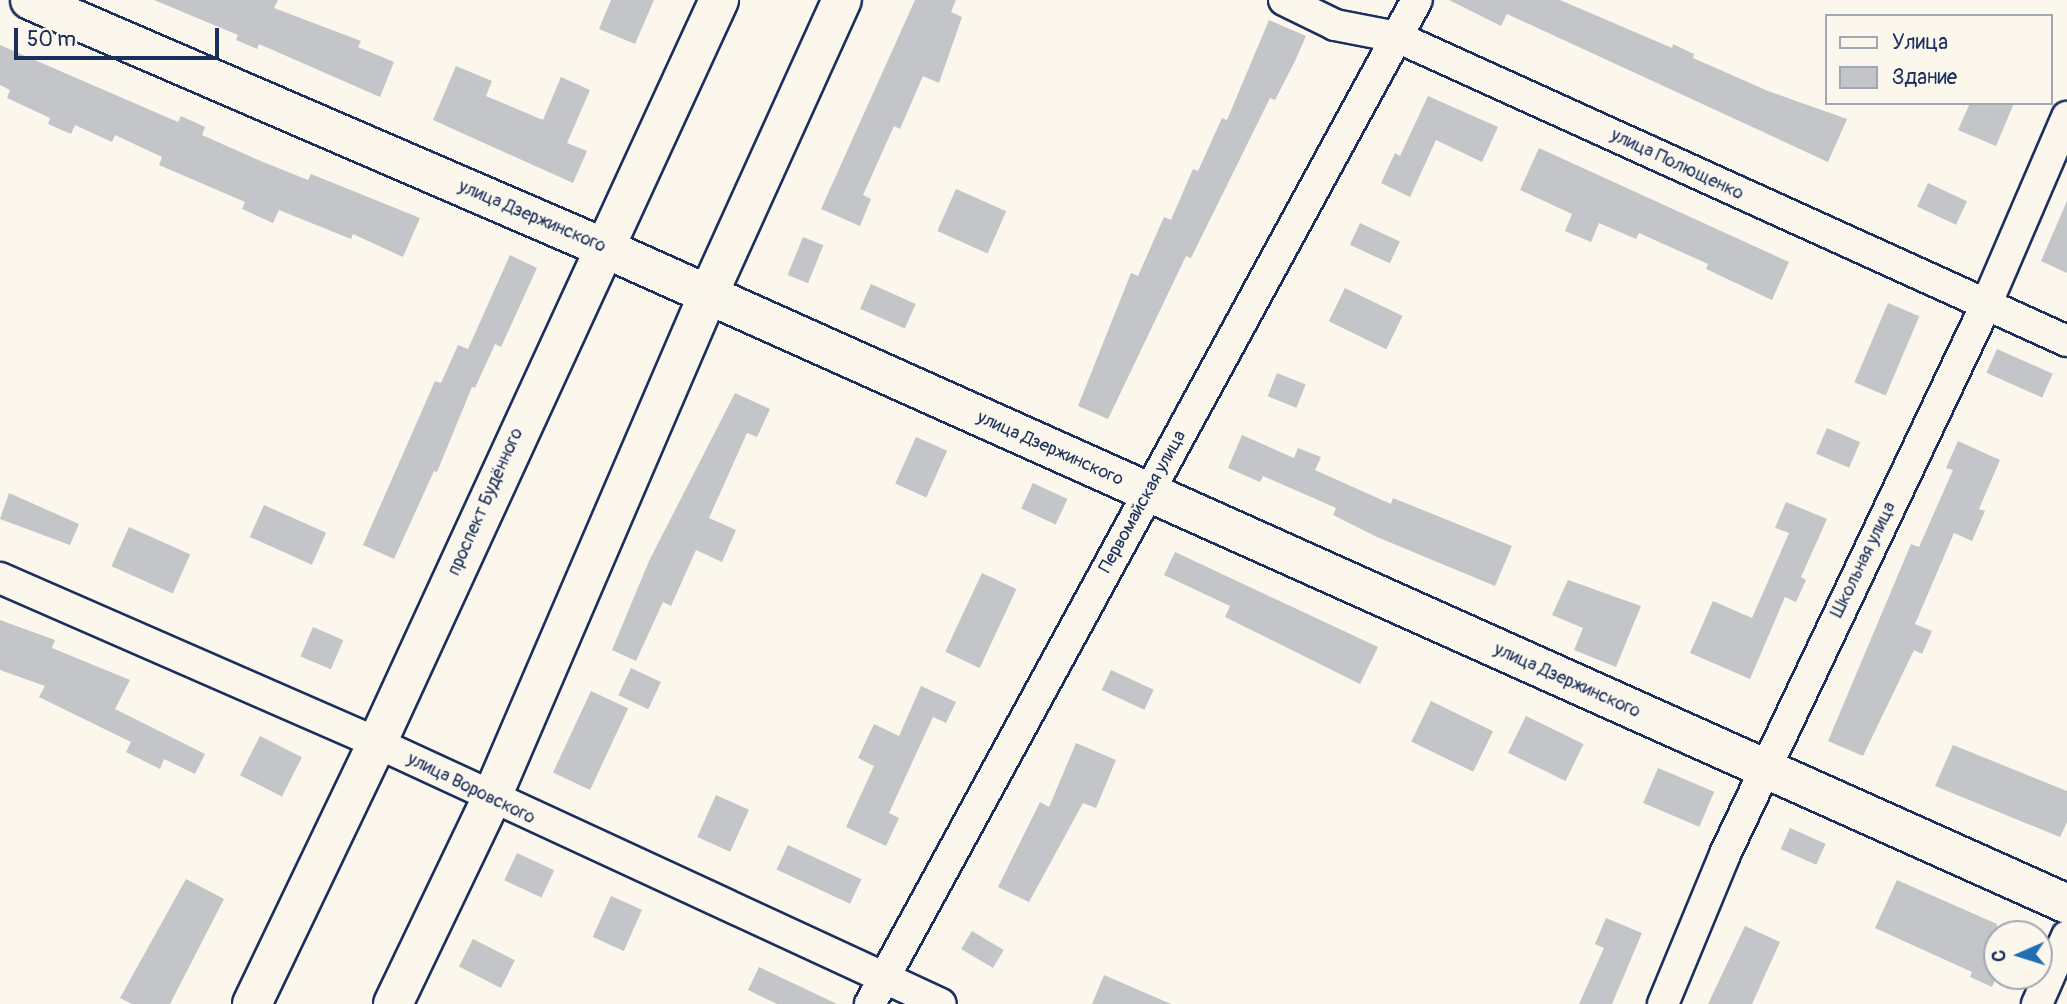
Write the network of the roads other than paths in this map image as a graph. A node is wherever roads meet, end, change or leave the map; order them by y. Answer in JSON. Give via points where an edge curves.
{"nodes":[{"id":1,"x":30,"y":0,"type":"edge"},
{"id":2,"x":719,"y":0,"type":"edge"},
{"id":3,"x":842,"y":0,"type":"edge"},
{"id":4,"x":1284,"y":0,"type":"edge"},
{"id":5,"x":1417,"y":0,"type":"edge"},
{"id":6,"x":1397,"y":37,"type":"junction"},
{"id":7,"x":2067,"y":117,"type":"edge"},
{"id":8,"x":602,"y":247,"type":"junction"},
{"id":9,"x":708,"y":295,"type":"junction"},
{"id":10,"x":1986,"y":305,"type":"junction"},
{"id":11,"x":2067,"y":341,"type":"edge"},
{"id":12,"x":1148,"y":493,"type":"junction"},
{"id":13,"x":0,"y":578,"type":"edge"},
{"id":14,"x":377,"y":743,"type":"junction"},
{"id":15,"x":1764,"y":770,"type":"junction"},
{"id":16,"x":491,"y":799,"type":"junction"},
{"id":17,"x":2067,"y":904,"type":"edge"},
{"id":18,"x":2067,"y":936,"type":"edge"},
{"id":19,"x":877,"y":991,"type":"edge"},
{"id":20,"x":252,"y":1004,"type":"edge"},
{"id":21,"x":393,"y":1004,"type":"edge"},
{"id":22,"x":941,"y":1004,"type":"edge"},
{"id":23,"x":1663,"y":1004,"type":"edge"},
{"id":24,"x":2037,"y":1004,"type":"edge"}],
"edges":[{"from":1,"to":8,"type":"street","name":"улица Дзержинского"},
{"from":2,"to":8,"type":"street","name":"проспект Будённого"},
{"from":3,"to":9,"type":"street"},
{"from":4,"to":6,"type":"street","name":"улица Полющенко","via":[[1335,25]]},
{"from":5,"to":6,"type":"street","name":"Первомайская улица"},
{"from":6,"to":10,"type":"street","name":"улица Полющенко"},
{"from":6,"to":12,"type":"street","name":"Первомайская улица"},
{"from":7,"to":10,"type":"street","name":"Школьная улица"},
{"from":8,"to":9,"type":"street","name":"улица Дзержинского"},
{"from":8,"to":14,"type":"street","name":"проспект Будённого"},
{"from":9,"to":12,"type":"street","name":"улица Дзержинского"},
{"from":9,"to":16,"type":"street"},
{"from":10,"to":11,"type":"street","name":"улица Полющенко"},
{"from":10,"to":15,"type":"street","name":"Школьная улица"},
{"from":12,"to":15,"type":"street","name":"улица Дзержинского"},
{"from":12,"to":19,"type":"street","name":"Первомайская улица"},
{"from":13,"to":14,"type":"street","name":"улица Воровского"},
{"from":14,"to":16,"type":"street","name":"улица Воровского"},
{"from":14,"to":20,"type":"street","name":"проспект Будённого"},
{"from":15,"to":17,"type":"street","name":"улица Дзержинского"},
{"from":15,"to":23,"type":"street","name":"Школьная улица"},
{"from":16,"to":19,"type":"street","name":"улица Воровского"},
{"from":16,"to":21,"type":"street"},
{"from":18,"to":24,"type":"street"},
{"from":19,"to":22,"type":"street","name":"улица Воровского"}]}
